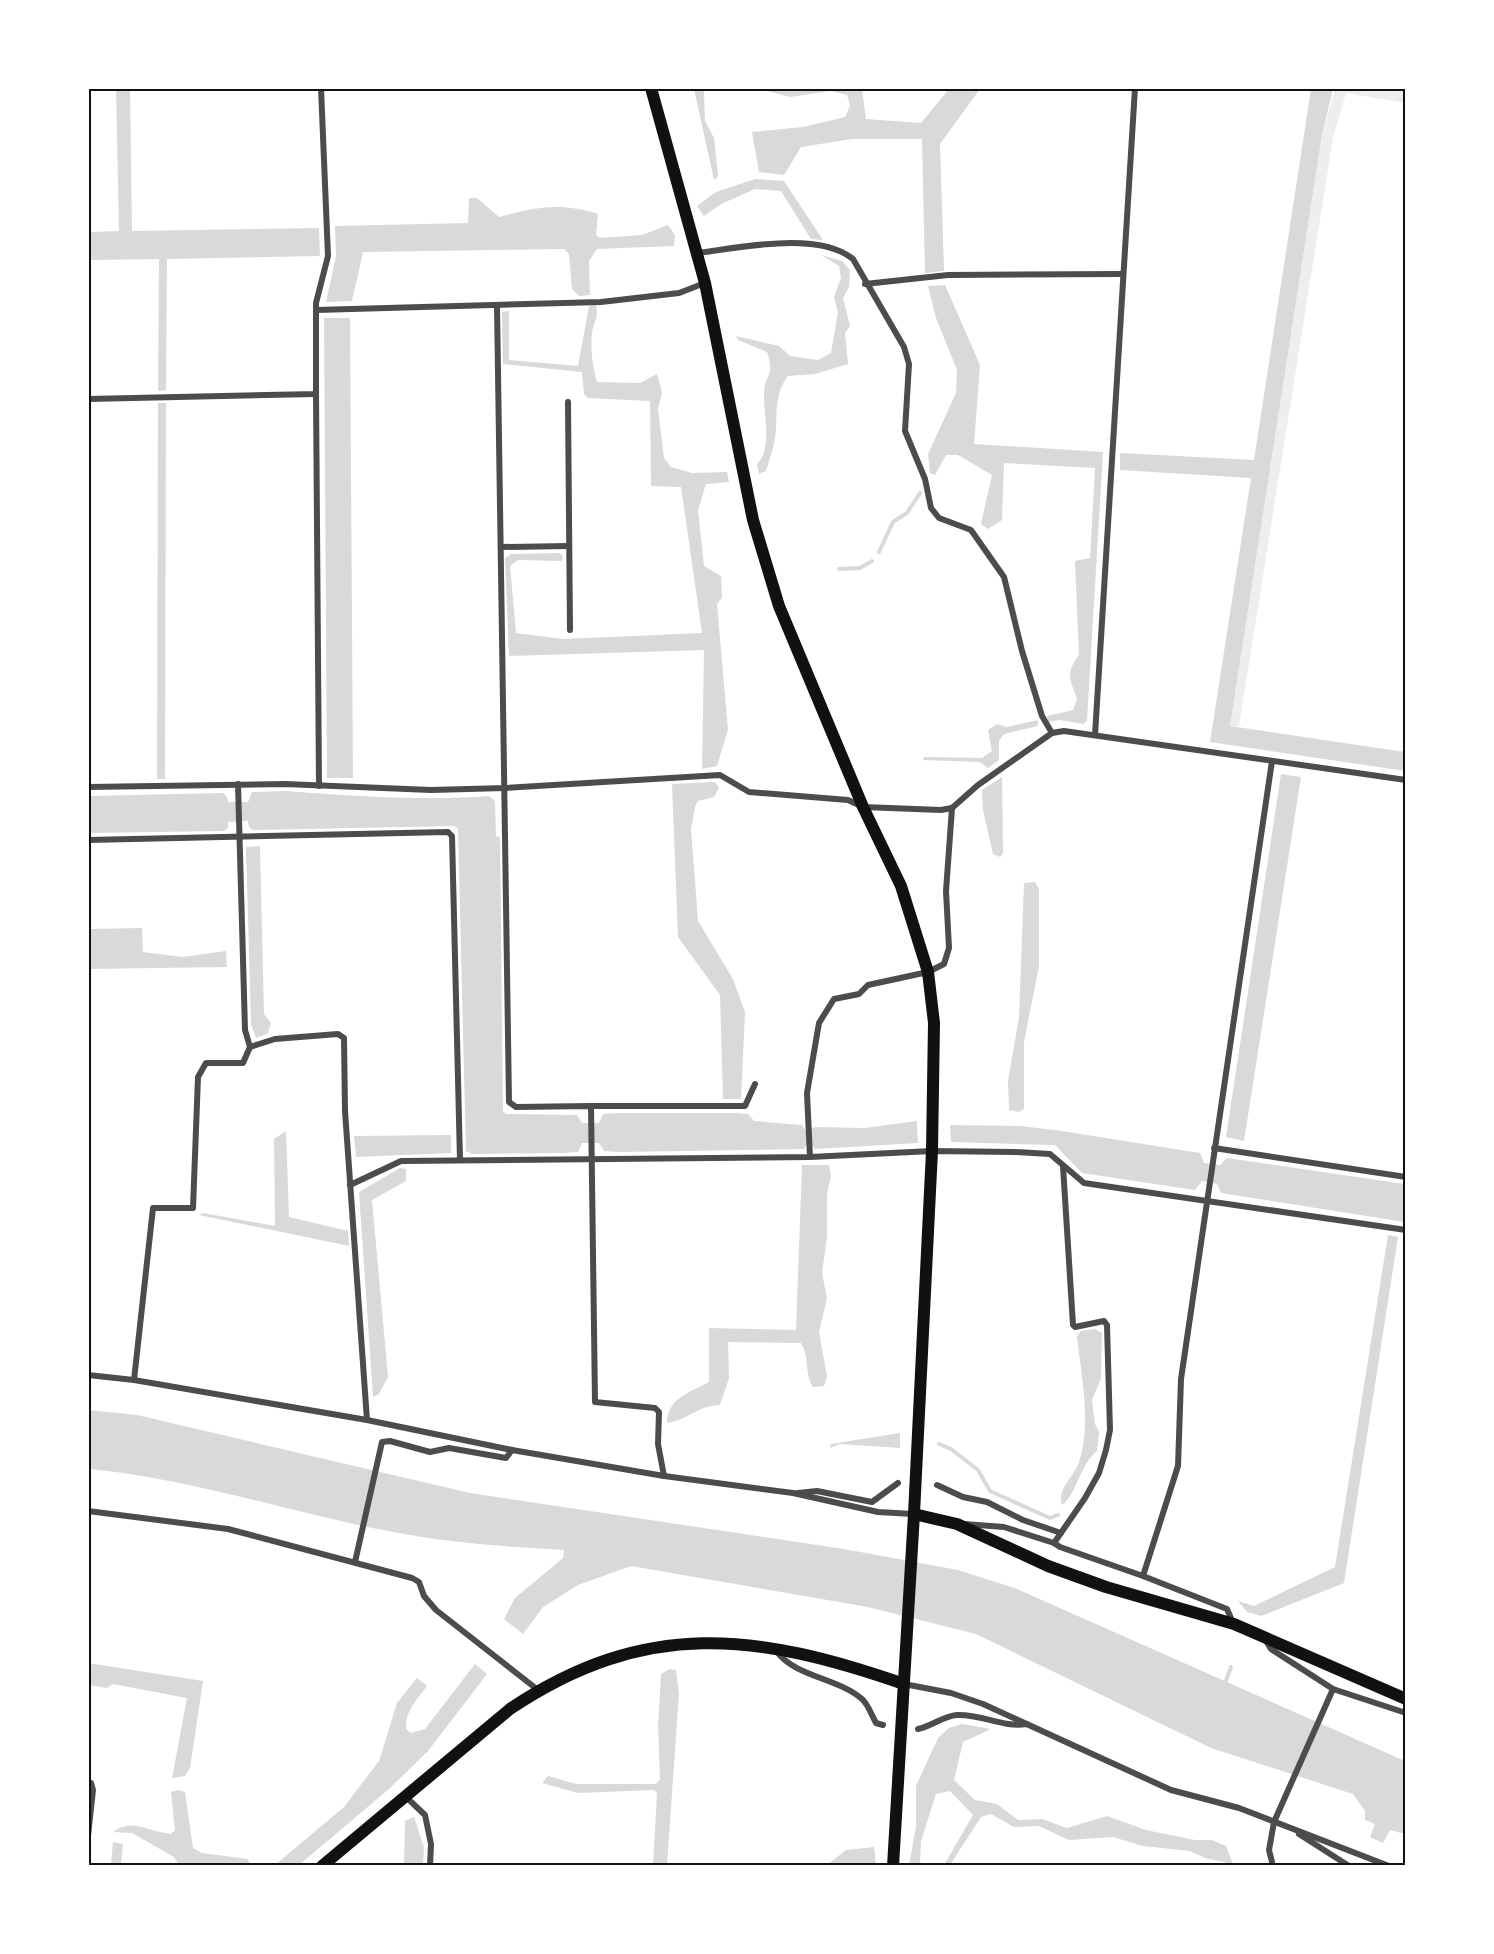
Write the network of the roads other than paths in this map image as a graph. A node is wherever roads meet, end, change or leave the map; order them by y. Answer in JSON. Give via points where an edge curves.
{"nodes":[{"id":1,"x":321,"y":88,"type":"edge"},
{"id":2,"x":651,"y":88,"type":"edge"},
{"id":3,"x":1135,"y":88,"type":"edge"},
{"id":4,"x":697,"y":253,"type":"junction"},
{"id":5,"x":1123,"y":274,"type":"junction"},
{"id":6,"x":705,"y":283,"type":"junction"},
{"id":7,"x":865,"y":284,"type":"junction"},
{"id":8,"x":497,"y":306,"type":"junction"},
{"id":9,"x":316,"y":310,"type":"junction"},
{"id":10,"x":316,"y":394,"type":"junction"},
{"id":11,"x":88,"y":399,"type":"edge"},
{"id":12,"x":568,"y":402,"type":"dead end"},
{"id":13,"x":569,"y":546,"type":"junction"},
{"id":14,"x":501,"y":547,"type":"junction"},
{"id":15,"x":570,"y":630,"type":"dead end"},
{"id":16,"x":1052,"y":733,"type":"junction"},
{"id":17,"x":1095,"y":735,"type":"junction"},
{"id":18,"x":1272,"y":761,"type":"junction"},
{"id":19,"x":1406,"y":780,"type":"edge"},
{"id":20,"x":238,"y":784,"type":"junction"},
{"id":21,"x":319,"y":786,"type":"junction"},
{"id":22,"x":88,"y":787,"type":"edge"},
{"id":23,"x":505,"y":788,"type":"junction"},
{"id":24,"x":863,"y":807,"type":"junction"},
{"id":25,"x":952,"y":808,"type":"junction"},
{"id":26,"x":240,"y":836,"type":"junction"},
{"id":27,"x":88,"y":840,"type":"edge"},
{"id":28,"x":928,"y":972,"type":"junction"},
{"id":29,"x":250,"y":1047,"type":"junction"},
{"id":30,"x":755,"y":1084,"type":"dead end"},
{"id":31,"x":591,"y":1106,"type":"junction"},
{"id":32,"x":1214,"y":1148,"type":"junction"},
{"id":33,"x":932,"y":1150,"type":"junction"},
{"id":34,"x":592,"y":1157,"type":"junction"},
{"id":35,"x":810,"y":1157,"type":"junction"},
{"id":36,"x":460,"y":1160,"type":"junction"},
{"id":37,"x":1063,"y":1166,"type":"junction"},
{"id":38,"x":1406,"y":1177,"type":"edge"},
{"id":39,"x":351,"y":1185,"type":"junction"},
{"id":40,"x":1206,"y":1199,"type":"junction"},
{"id":41,"x":1406,"y":1230,"type":"edge"},
{"id":42,"x":88,"y":1375,"type":"edge"},
{"id":43,"x":134,"y":1380,"type":"junction"},
{"id":44,"x":367,"y":1420,"type":"junction"},
{"id":45,"x":513,"y":1450,"type":"junction"},
{"id":46,"x":664,"y":1476,"type":"junction"},
{"id":47,"x":898,"y":1483,"type":"dead end"},
{"id":48,"x":937,"y":1485,"type":"dead end"},
{"id":49,"x":793,"y":1493,"type":"junction"},
{"id":50,"x":88,"y":1511,"type":"edge"},
{"id":51,"x":914,"y":1514,"type":"junction"},
{"id":52,"x":957,"y":1524,"type":"junction"},
{"id":53,"x":1061,"y":1533,"type":"junction"},
{"id":54,"x":1054,"y":1543,"type":"junction"},
{"id":55,"x":355,"y":1562,"type":"junction"},
{"id":56,"x":1143,"y":1576,"type":"junction"},
{"id":57,"x":1234,"y":1624,"type":"junction"},
{"id":58,"x":1263,"y":1636,"type":"junction"},
{"id":59,"x":773,"y":1646,"type":"junction"},
{"id":60,"x":904,"y":1684,"type":"junction"},
{"id":61,"x":1333,"y":1689,"type":"junction"},
{"id":62,"x":538,"y":1690,"type":"junction"},
{"id":63,"x":1406,"y":1699,"type":"edge"},
{"id":64,"x":1406,"y":1713,"type":"edge"},
{"id":65,"x":1027,"y":1724,"type":"junction"},
{"id":66,"x":883,"y":1725,"type":"dead end"},
{"id":67,"x":918,"y":1729,"type":"dead end"},
{"id":68,"x":88,"y":1784,"type":"edge"},
{"id":69,"x":406,"y":1797,"type":"junction"},
{"id":70,"x":1274,"y":1822,"type":"junction"},
{"id":71,"x":1293,"y":1830,"type":"junction"},
{"id":72,"x":88,"y":1836,"type":"edge"},
{"id":73,"x":322,"y":1866,"type":"edge"},
{"id":74,"x":430,"y":1866,"type":"edge"},
{"id":75,"x":893,"y":1866,"type":"edge"},
{"id":76,"x":1273,"y":1866,"type":"edge"},
{"id":77,"x":1349,"y":1866,"type":"edge"},
{"id":78,"x":1389,"y":1866,"type":"edge"}],
"edges":[{"from":1,"to":9,"type":"street","via":[[328,256]]},
{"from":2,"to":4,"type":"highway"},
{"from":3,"to":5,"type":"street"},
{"from":4,"to":6,"type":"highway"},
{"from":4,"to":7,"type":"street","via":[[768,244],[823,245],[843,251],[853,259]]},
{"from":5,"to":7,"type":"street","via":[[948,275]]},
{"from":5,"to":17,"type":"street"},
{"from":6,"to":8,"type":"street","via":[[679,293],[602,302]]},
{"from":6,"to":24,"type":"highway","via":[[753,519],[779,606]]},
{"from":7,"to":16,"type":"street","via":[[904,347],[909,364],[904,431],[922,470],[931,508],[939,518],[970,530],[1004,577],[1022,651],[1046,727]]},
{"from":8,"to":9,"type":"street"},
{"from":8,"to":14,"type":"street"},
{"from":9,"to":10,"type":"street"},
{"from":10,"to":11,"type":"street"},
{"from":10,"to":21,"type":"street"},
{"from":12,"to":13,"type":"street"},
{"from":13,"to":14,"type":"street"},
{"from":13,"to":15,"type":"street"},
{"from":14,"to":23,"type":"street"},
{"from":16,"to":17,"type":"street"},
{"from":16,"to":25,"type":"street"},
{"from":17,"to":18,"type":"street"},
{"from":18,"to":19,"type":"street"},
{"from":18,"to":32,"type":"street"},
{"from":20,"to":21,"type":"street"},
{"from":20,"to":22,"type":"street"},
{"from":20,"to":26,"type":"street"},
{"from":21,"to":23,"type":"street"},
{"from":23,"to":24,"type":"street","via":[[720,776],[748,792],[848,800]]},
{"from":23,"to":31,"type":"street","via":[[509,1102],[516,1107]]},
{"from":24,"to":25,"type":"street"},
{"from":24,"to":28,"type":"highway","via":[[901,886]]},
{"from":25,"to":28,"type":"street","via":[[946,891],[949,948],[944,964]]},
{"from":26,"to":27,"type":"street"},
{"from":26,"to":29,"type":"street","via":[[245,1030]]},
{"from":26,"to":36,"type":"street","via":[[448,832],[452,836]]},
{"from":28,"to":33,"type":"highway","via":[[934,1023]]},
{"from":28,"to":35,"type":"street","via":[[868,985],[859,994],[834,999],[819,1023],[807,1093]]},
{"from":29,"to":39,"type":"street","via":[[275,1039],[338,1034],[344,1038]]},
{"from":29,"to":43,"type":"street","via":[[243,1063],[206,1063],[198,1077],[194,1208],[153,1208]]},
{"from":30,"to":31,"type":"street","via":[[746,1106]]},
{"from":31,"to":34,"type":"street"},
{"from":32,"to":38,"type":"street"},
{"from":32,"to":40,"type":"street"},
{"from":33,"to":35,"type":"street"},
{"from":33,"to":37,"type":"street","via":[[1050,1154]]},
{"from":33,"to":51,"type":"highway"},
{"from":34,"to":35,"type":"street"},
{"from":34,"to":36,"type":"street"},
{"from":34,"to":46,"type":"street","via":[[595,1402],[655,1408],[659,1412],[658,1444]]},
{"from":36,"to":39,"type":"street","via":[[401,1161]]},
{"from":37,"to":40,"type":"street","via":[[1084,1183]]},
{"from":37,"to":53,"type":"street","via":[[1073,1325],[1075,1328],[1104,1321],[1107,1325],[1110,1430],[1098,1473]]},
{"from":39,"to":44,"type":"street"},
{"from":40,"to":41,"type":"street"},
{"from":40,"to":56,"type":"street","via":[[1181,1379],[1178,1466]]},
{"from":42,"to":43,"type":"street"},
{"from":43,"to":44,"type":"street"},
{"from":44,"to":45,"type":"street"},
{"from":45,"to":46,"type":"street"},
{"from":45,"to":55,"type":"street","via":[[506,1458],[449,1448],[430,1452],[382,1442]]},
{"from":46,"to":49,"type":"street"},
{"from":47,"to":49,"type":"street","via":[[872,1502],[817,1491]]},
{"from":48,"to":53,"type":"street"},
{"from":49,"to":51,"type":"street","via":[[878,1512]]},
{"from":50,"to":55,"type":"street","via":[[228,1529]]},
{"from":51,"to":52,"type":"highway"},
{"from":51,"to":60,"type":"highway"},
{"from":52,"to":54,"type":"street","via":[[1005,1527]]},
{"from":52,"to":57,"type":"highway","via":[[1048,1566],[1106,1587]]},
{"from":53,"to":54,"type":"street"},
{"from":54,"to":56,"type":"street"},
{"from":55,"to":62,"type":"street","via":[[419,1582],[436,1610]]},
{"from":56,"to":57,"type":"street","via":[[1227,1610]]},
{"from":57,"to":58,"type":"highway"},
{"from":58,"to":61,"type":"street","via":[[1271,1649]]},
{"from":58,"to":63,"type":"highway"},
{"from":59,"to":60,"type":"highway"},
{"from":59,"to":62,"type":"highway","via":[[667,1645],[579,1669]]},
{"from":59,"to":66,"type":"street","via":[[786,1663],[864,1700],[876,1723]]},
{"from":60,"to":65,"type":"street","via":[[951,1693]]},
{"from":60,"to":75,"type":"highway"},
{"from":61,"to":64,"type":"street"},
{"from":61,"to":70,"type":"street"},
{"from":62,"to":69,"type":"highway","via":[[510,1708]]},
{"from":65,"to":67,"type":"street","via":[[1015,1726],[958,1715]]},
{"from":65,"to":70,"type":"street","via":[[1170,1790],[1239,1808]]},
{"from":68,"to":72,"type":"street","via":[[93,1790]]},
{"from":69,"to":73,"type":"highway"},
{"from":69,"to":74,"type":"street","via":[[425,1815],[431,1844]]},
{"from":70,"to":71,"type":"street"},
{"from":70,"to":76,"type":"street","via":[[1269,1850]]},
{"from":71,"to":77,"type":"street"},
{"from":71,"to":78,"type":"street"}]}
